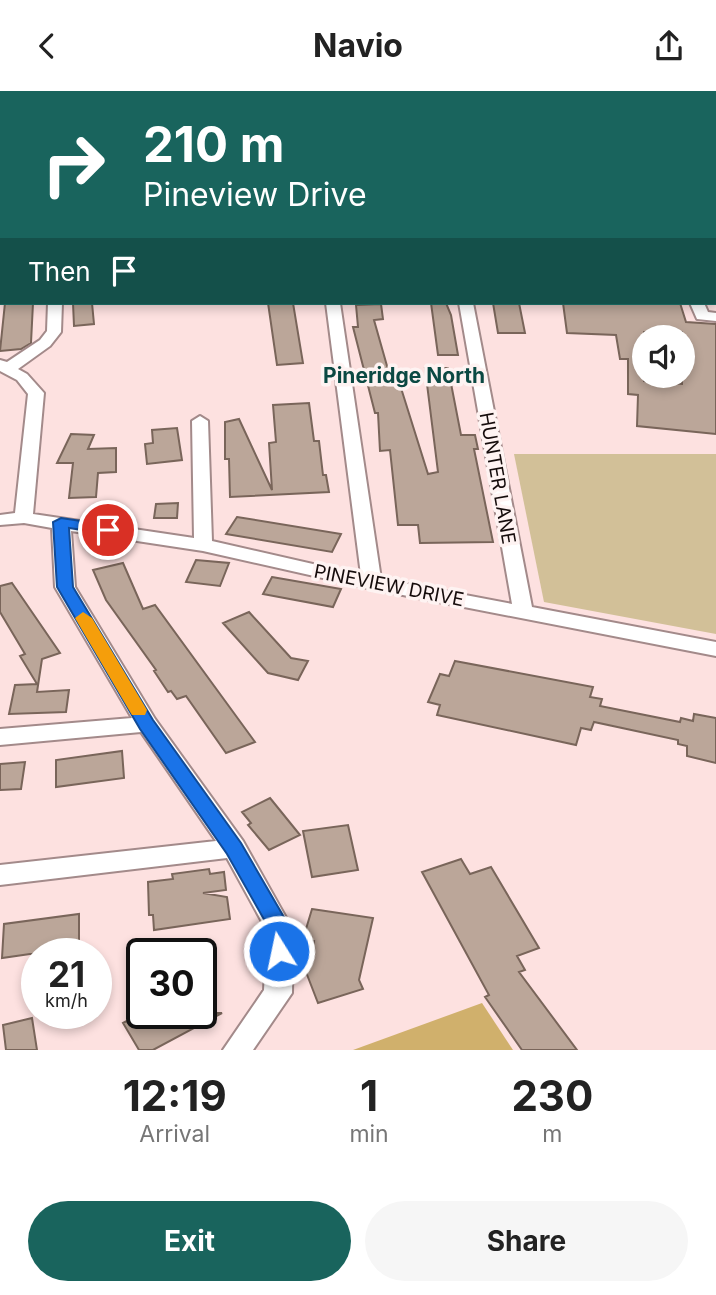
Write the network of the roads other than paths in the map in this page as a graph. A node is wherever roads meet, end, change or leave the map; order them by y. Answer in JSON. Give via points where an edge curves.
{"nodes":[{"id":1,"x":55,"y":305,"type":"edge"},
{"id":2,"x":333,"y":305,"type":"edge"},
{"id":3,"x":466,"y":305,"type":"edge"},
{"id":4,"x":698,"y":305,"type":"edge"},
{"id":5,"x":716,"y":317,"type":"edge"},
{"id":6,"x":4,"y":367,"type":"edge"},
{"id":7,"x":200,"y":421,"type":"dead end"},
{"id":8,"x":24,"y":518,"type":"junction"},
{"id":9,"x":0,"y":520,"type":"edge"},
{"id":10,"x":61,"y":522,"type":"junction"},
{"id":11,"x":204,"y":545,"type":"junction"},
{"id":12,"x":372,"y":583,"type":"junction"},
{"id":13,"x":523,"y":611,"type":"junction"},
{"id":14,"x":716,"y":649,"type":"edge"},
{"id":15,"x":147,"y":724,"type":"junction"},
{"id":16,"x":0,"y":737,"type":"edge"},
{"id":17,"x":234,"y":848,"type":"junction"},
{"id":18,"x":0,"y":875,"type":"edge"},
{"id":19,"x":237,"y":1050,"type":"edge"}],
"edges":[{"from":1,"to":6,"type":"street","via":[[54,332],[45,343]]},
{"from":2,"to":12,"type":"street"},
{"from":3,"to":13,"type":"street","name":"HUNTER LANE"},
{"from":4,"to":5,"type":"street","via":[[702,316]]},
{"from":6,"to":8,"type":"street","via":[[22,377],[36,393]]},
{"from":7,"to":11,"type":"street"},
{"from":8,"to":9,"type":"street","name":"PINEVIEW DRIVE"},
{"from":8,"to":10,"type":"street","name":"PINEVIEW DRIVE"},
{"from":10,"to":11,"type":"street","name":"PINEVIEW DRIVE"},
{"from":10,"to":15,"type":"street","via":[[65,587]]},
{"from":11,"to":12,"type":"street","name":"PINEVIEW DRIVE"},
{"from":12,"to":13,"type":"street","name":"PINEVIEW DRIVE"},
{"from":13,"to":14,"type":"street","name":"PINEVIEW DRIVE"},
{"from":15,"to":16,"type":"street"},
{"from":15,"to":17,"type":"street"},
{"from":17,"to":18,"type":"street"},
{"from":17,"to":19,"type":"street","via":[[280,930],[278,993]]}]}
